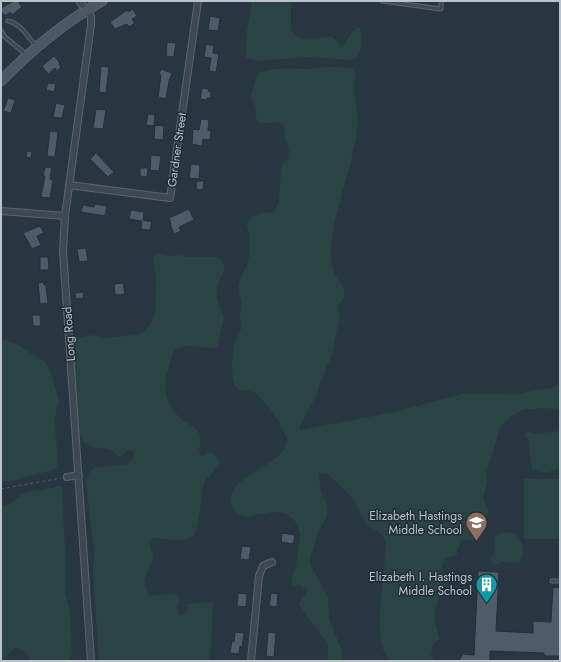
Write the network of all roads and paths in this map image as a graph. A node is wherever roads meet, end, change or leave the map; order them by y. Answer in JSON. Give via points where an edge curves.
{"nodes":[{"id":1,"x":79,"y":1,"type":"edge"},
{"id":2,"x":102,"y":1,"type":"edge"},
{"id":3,"x":198,"y":1,"type":"edge"},
{"id":4,"x":382,"y":1,"type":"edge"},
{"id":5,"x":442,"y":1,"type":"edge"},
{"id":6,"x":86,"y":10,"type":"junction"},
{"id":7,"x":8,"y":21,"type":"dead end"},
{"id":8,"x":1,"y":30,"type":"edge"},
{"id":9,"x":37,"y":47,"type":"junction"},
{"id":10,"x":27,"y":55,"type":"junction"},
{"id":11,"x":2,"y":78,"type":"edge"},
{"id":12,"x":69,"y":185,"type":"junction"},
{"id":13,"x":1,"y":211,"type":"edge"},
{"id":14,"x":65,"y":216,"type":"junction"},
{"id":15,"x":78,"y":475,"type":"junction"},
{"id":16,"x":67,"y":477,"type":"joint"},
{"id":17,"x":1,"y":489,"type":"edge"},
{"id":18,"x":272,"y":562,"type":"dead end"},
{"id":19,"x":552,"y":581,"type":"dead end"},
{"id":20,"x":560,"y":581,"type":"edge"},
{"id":21,"x":91,"y":661,"type":"edge"},
{"id":22,"x":251,"y":661,"type":"edge"}],
"edges":[{"from":1,"to":6,"type":"street"},
{"from":2,"to":6,"type":"main road"},
{"from":3,"to":12,"type":"street","name":"Gardner Street","via":[[170,198]]},
{"from":4,"to":5,"type":"lane","via":[[441,9]]},
{"from":6,"to":9,"type":"main road"},
{"from":6,"to":12,"type":"street","name":"Long Road","via":[[91,16],[91,25]]},
{"from":7,"to":9,"type":"lane","via":[[17,25]]},
{"from":8,"to":10,"type":"lane","via":[[5,37]]},
{"from":9,"to":10,"type":"main road"},
{"from":10,"to":11,"type":"main road"},
{"from":12,"to":14,"type":"street","name":"Long Road"},
{"from":13,"to":14,"type":"street"},
{"from":14,"to":15,"type":"street","name":"Long Road","via":[[64,268]]},
{"from":15,"to":16,"type":"street"},
{"from":15,"to":21,"type":"street","name":"Long Road"},
{"from":16,"to":17,"type":"path"},
{"from":18,"to":22,"type":"street","via":[[263,566],[259,576]]},
{"from":19,"to":20,"type":"lane"}]}
